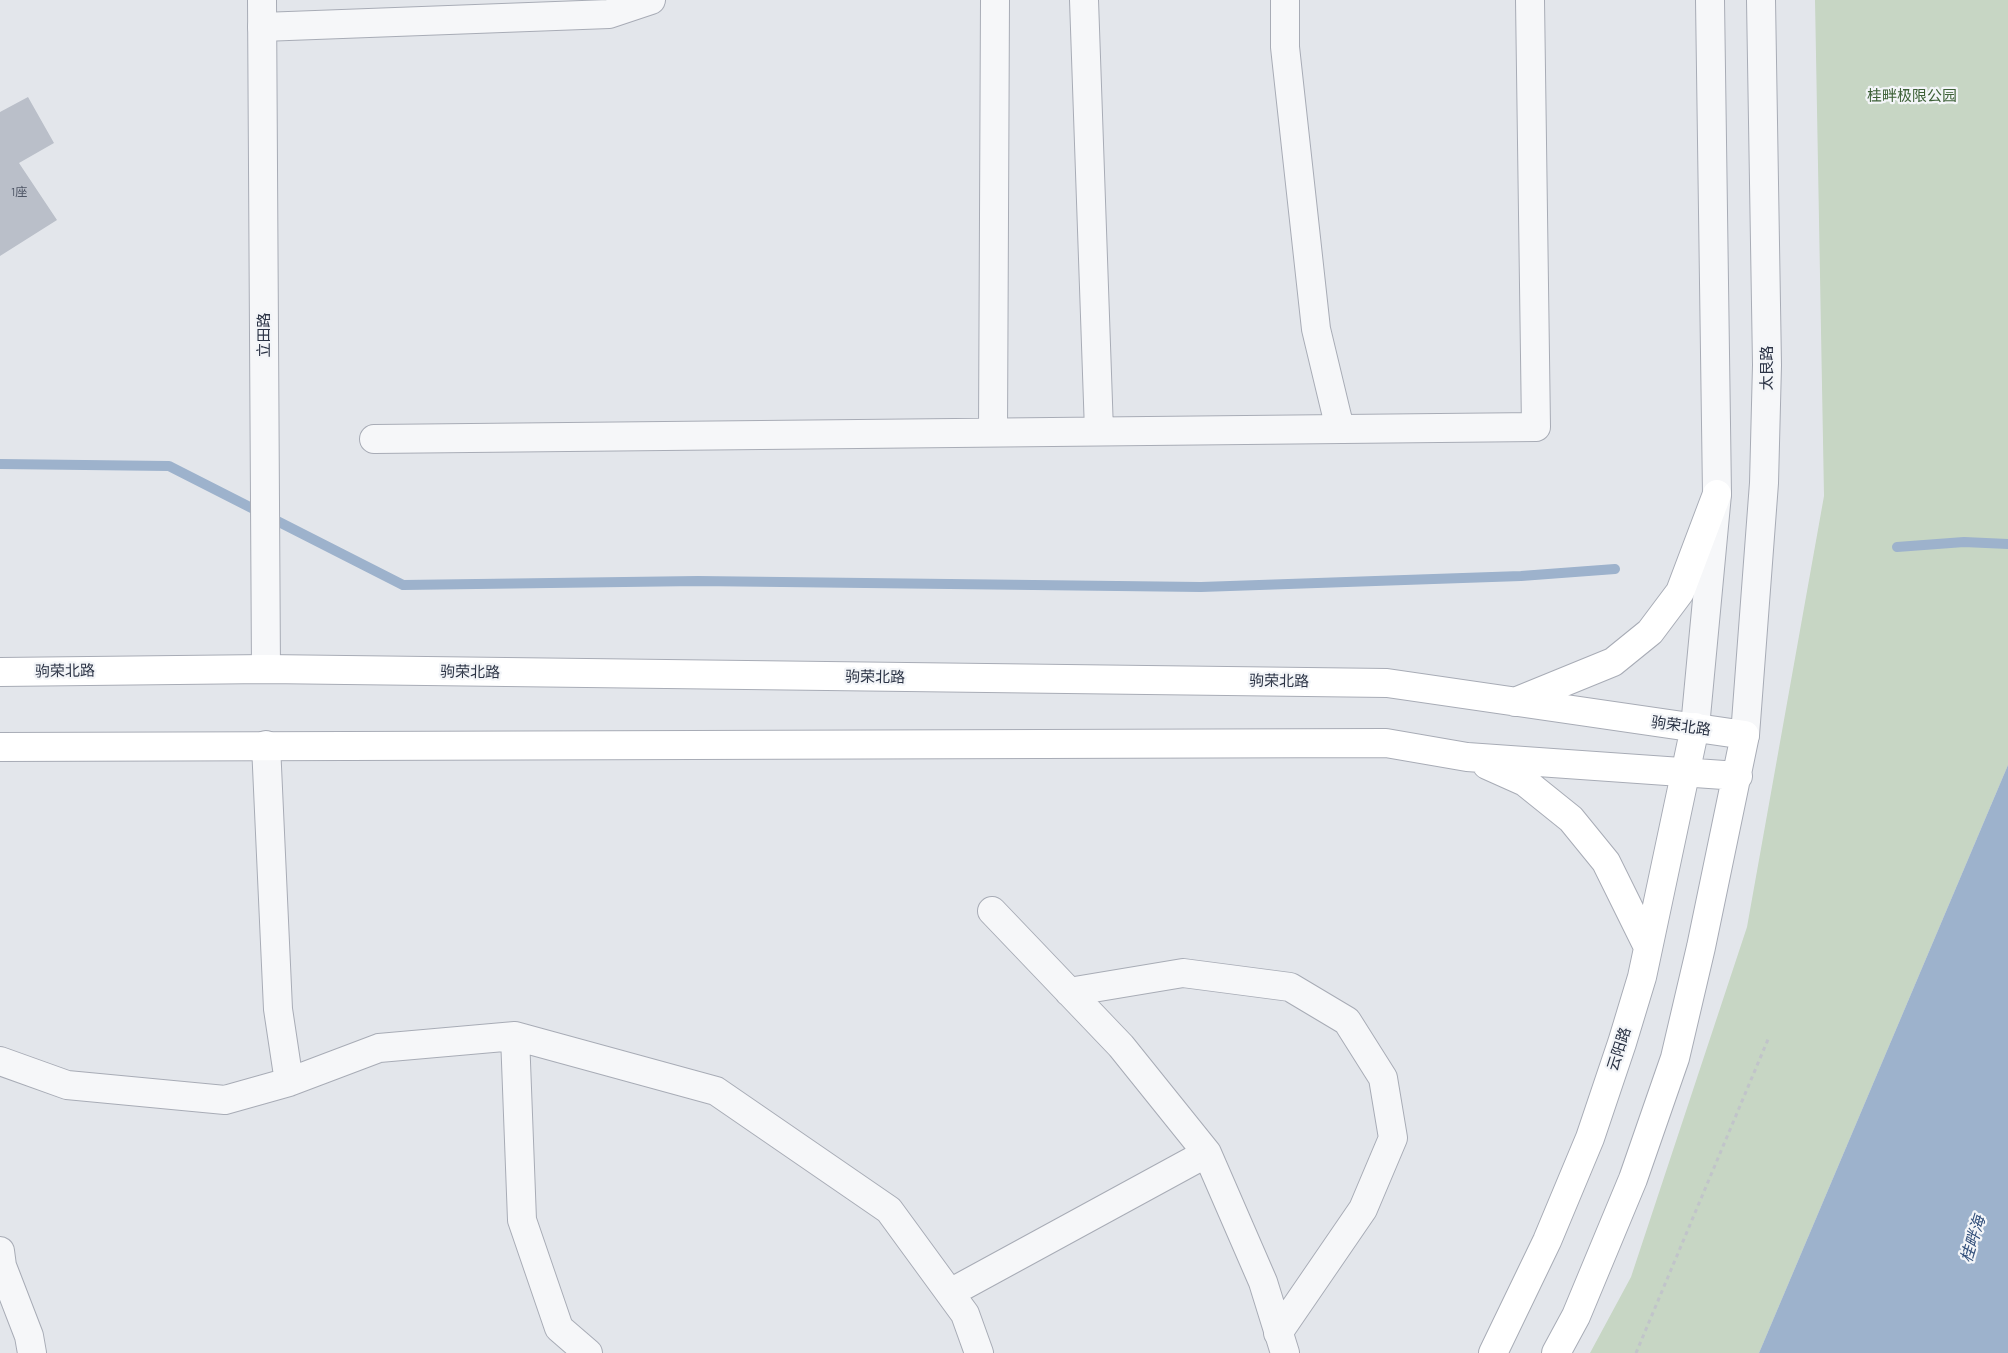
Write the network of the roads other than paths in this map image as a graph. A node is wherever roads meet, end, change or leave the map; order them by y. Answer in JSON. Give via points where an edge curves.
{"nodes":[{"id":1,"x":262,"y":0,"type":"edge"},
{"id":2,"x":651,"y":0,"type":"edge"},
{"id":3,"x":995,"y":0,"type":"edge"},
{"id":4,"x":1084,"y":0,"type":"edge"},
{"id":5,"x":1284,"y":0,"type":"edge"},
{"id":6,"x":1530,"y":0,"type":"edge"},
{"id":7,"x":1710,"y":0,"type":"edge"},
{"id":8,"x":1761,"y":0,"type":"edge"},
{"id":9,"x":262,"y":27,"type":"junction"},
{"id":10,"x":1340,"y":429,"type":"junction"},
{"id":11,"x":1099,"y":431,"type":"junction"},
{"id":12,"x":993,"y":432,"type":"junction"},
{"id":13,"x":374,"y":439,"type":"dead end"},
{"id":14,"x":1717,"y":494,"type":"junction"},
{"id":15,"x":266,"y":669,"type":"junction"},
{"id":16,"x":0,"y":672,"type":"edge"},
{"id":17,"x":1513,"y":703,"type":"junction"},
{"id":18,"x":1695,"y":727,"type":"junction"},
{"id":19,"x":1745,"y":735,"type":"junction"},
{"id":20,"x":266,"y":745,"type":"junction"},
{"id":21,"x":0,"y":747,"type":"edge"},
{"id":22,"x":1467,"y":757,"type":"junction"},
{"id":23,"x":1745,"y":769,"type":"junction"},
{"id":24,"x":1687,"y":774,"type":"junction"},
{"id":25,"x":992,"y":911,"type":"dead end"},
{"id":26,"x":1648,"y":946,"type":"junction"},
{"id":27,"x":1070,"y":992,"type":"junction"},
{"id":28,"x":515,"y":1036,"type":"junction"},
{"id":29,"x":2,"y":1070,"type":"edge"},
{"id":30,"x":288,"y":1082,"type":"junction"},
{"id":31,"x":1207,"y":1153,"type":"junction"},
{"id":32,"x":0,"y":1251,"type":"edge"},
{"id":33,"x":950,"y":1293,"type":"junction"},
{"id":34,"x":1282,"y":1343,"type":"edge"},
{"id":35,"x":32,"y":1353,"type":"edge"},
{"id":36,"x":588,"y":1353,"type":"edge"},
{"id":37,"x":978,"y":1353,"type":"edge"},
{"id":38,"x":1493,"y":1353,"type":"edge"},
{"id":39,"x":1556,"y":1353,"type":"edge"}],
"edges":[{"from":1,"to":9,"type":"street","name":"立田路"},
{"from":2,"to":9,"type":"street","via":[[609,14]]},
{"from":3,"to":12,"type":"street"},
{"from":4,"to":11,"type":"street"},
{"from":5,"to":10,"type":"street","via":[[1284,47],[1316,329]]},
{"from":6,"to":10,"type":"street","via":[[1536,427]]},
{"from":7,"to":14,"type":"street"},
{"from":8,"to":19,"type":"street","name":"太艮路","via":[[1767,385],[1764,483]]},
{"from":9,"to":15,"type":"street","name":"立田路"},
{"from":10,"to":11,"type":"street"},
{"from":11,"to":12,"type":"street"},
{"from":12,"to":13,"type":"street"},
{"from":14,"to":17,"type":"main road","via":[[1680,592],[1650,632],[1613,662]]},
{"from":14,"to":18,"type":"street"},
{"from":15,"to":16,"type":"main road","name":"驹荣北路"},
{"from":15,"to":17,"type":"main road","name":"驹荣北路","via":[[1387,683]]},
{"from":17,"to":18,"type":"main road","name":"驹荣北路"},
{"from":18,"to":19,"type":"main road","name":"驹荣北路"},
{"from":18,"to":24,"type":"main road","name":"云阳路"},
{"from":19,"to":23,"type":"main road"},
{"from":20,"to":21,"type":"main road"},
{"from":20,"to":22,"type":"main road","via":[[1386,743]]},
{"from":20,"to":30,"type":"street","via":[[278,1009]]},
{"from":22,"to":24,"type":"main road"},
{"from":22,"to":26,"type":"main road","via":[[1525,782],[1571,819],[1606,862]]},
{"from":23,"to":24,"type":"main road"},
{"from":23,"to":39,"type":"main road","via":[[1675,1058],[1633,1179],[1576,1316]]},
{"from":24,"to":26,"type":"main road","name":"云阳路"},
{"from":25,"to":27,"type":"street"},
{"from":26,"to":38,"type":"main road","name":"云阳路","via":[[1642,977],[1590,1138],[1547,1241]]},
{"from":27,"to":31,"type":"street","via":[[1121,1046]]},
{"from":27,"to":34,"type":"street","via":[[1183,973],[1290,987],[1347,1021],[1383,1078],[1393,1138],[1363,1209]]},
{"from":28,"to":30,"type":"street","via":[[379,1048]]},
{"from":28,"to":33,"type":"street","via":[[716,1091],[889,1210]]},
{"from":28,"to":36,"type":"street","via":[[522,1220],[559,1328]]},
{"from":29,"to":30,"type":"street","via":[[67,1085],[225,1100]]},
{"from":31,"to":33,"type":"street"},
{"from":31,"to":34,"type":"street","via":[[1263,1282]]},
{"from":32,"to":35,"type":"street","via":[[2,1266],[29,1336]]},
{"from":33,"to":37,"type":"street","via":[[965,1314]]}]}
